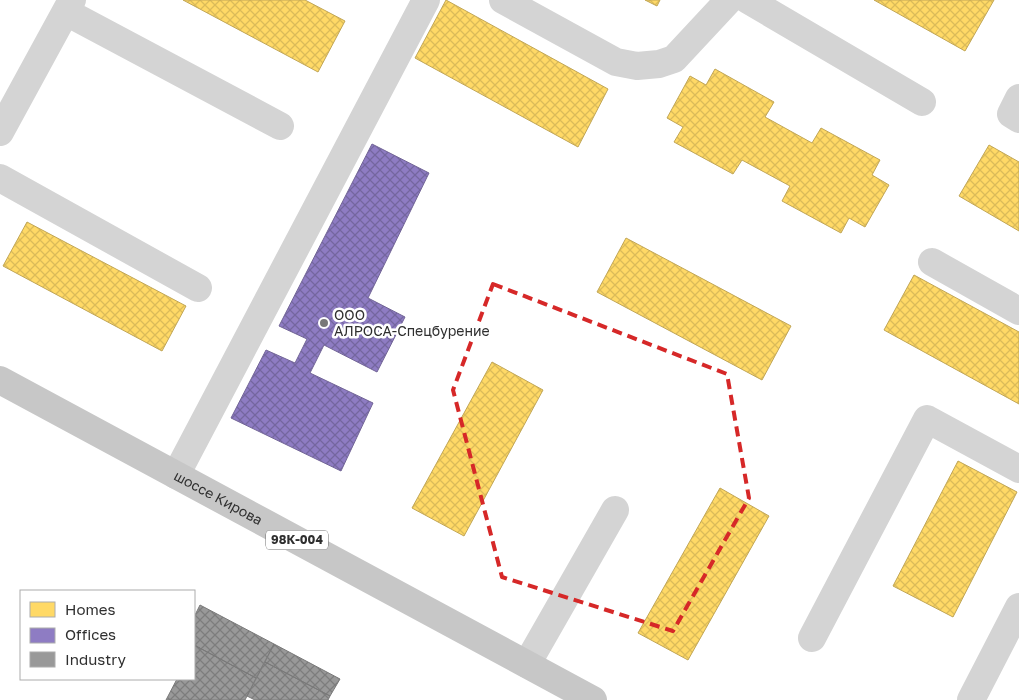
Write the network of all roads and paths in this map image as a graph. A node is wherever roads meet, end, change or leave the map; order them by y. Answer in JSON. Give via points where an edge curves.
{"nodes":[{"id":1,"x":426,"y":0,"type":"edge"},
{"id":2,"x":503,"y":0,"type":"edge"},
{"id":3,"x":729,"y":0,"type":"edge"},
{"id":4,"x":748,"y":0,"type":"edge"},
{"id":5,"x":69,"y":6,"type":"edge"},
{"id":6,"x":1019,"y":98,"type":"edge"},
{"id":7,"x":922,"y":102,"type":"dead end"},
{"id":8,"x":1019,"y":119,"type":"edge"},
{"id":9,"x":280,"y":126,"type":"dead end"},
{"id":10,"x":0,"y":132,"type":"edge"},
{"id":11,"x":0,"y":178,"type":"edge"},
{"id":12,"x":932,"y":262,"type":"dead end"},
{"id":13,"x":198,"y":288,"type":"dead end"},
{"id":14,"x":1019,"y":311,"type":"edge"},
{"id":15,"x":0,"y":380,"type":"edge"},
{"id":16,"x":1019,"y":469,"type":"edge"},
{"id":17,"x":176,"y":475,"type":"junction"},
{"id":18,"x":615,"y":510,"type":"dead end"},
{"id":19,"x":1019,"y":607,"type":"edge"},
{"id":20,"x":812,"y":638,"type":"dead end"},
{"id":21,"x":527,"y":664,"type":"junction"},
{"id":22,"x":594,"y":700,"type":"edge"},
{"id":23,"x":971,"y":700,"type":"edge"}],
"edges":[{"from":1,"to":17,"type":"street"},
{"from":2,"to":3,"type":"street","via":[[616,62],[637,66],[674,59]]},
{"from":4,"to":7,"type":"street"},
{"from":5,"to":9,"type":"street"},
{"from":5,"to":10,"type":"street"},
{"from":6,"to":8,"type":"street","via":[[1011,114]]},
{"from":11,"to":13,"type":"street"},
{"from":12,"to":14,"type":"street"},
{"from":15,"to":17,"type":"main road","name":"шоссе Кирова","number":"98К-004"},
{"from":16,"to":20,"type":"street","via":[[927,419]]},
{"from":17,"to":21,"type":"main road","name":"шоссе Кирова","number":"98К-004"},
{"from":18,"to":21,"type":"street"},
{"from":19,"to":23,"type":"street"},
{"from":21,"to":22,"type":"main road","name":"шоссе Кирова","number":"98К-004"}]}
